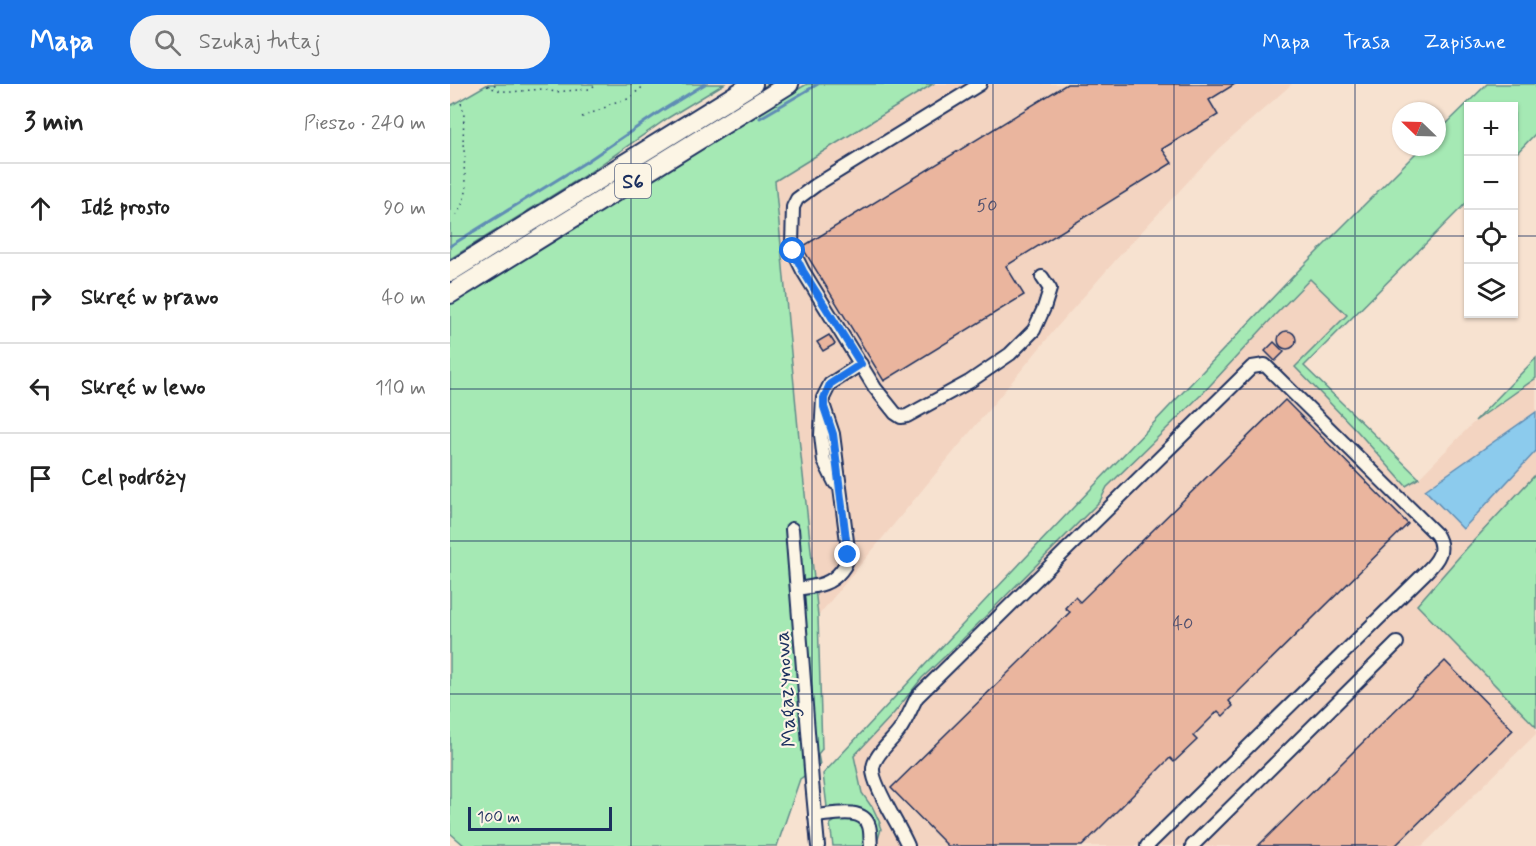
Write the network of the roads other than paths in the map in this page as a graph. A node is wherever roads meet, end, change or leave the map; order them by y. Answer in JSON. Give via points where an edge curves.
{"nodes":[{"id":1,"x":753,"y":84,"type":"edge"},
{"id":2,"x":789,"y":84,"type":"edge"},
{"id":3,"x":980,"y":84,"type":"edge"},
{"id":4,"x":450,"y":272,"type":"edge"},
{"id":5,"x":1042,"y":277,"type":"dead end"},
{"id":6,"x":450,"y":294,"type":"edge"},
{"id":7,"x":861,"y":364,"type":"junction"},
{"id":8,"x":792,"y":529,"type":"dead end"},
{"id":9,"x":797,"y":588,"type":"junction"},
{"id":10,"x":1397,"y":643,"type":"dead end"},
{"id":11,"x":815,"y":816,"type":"junction"},
{"id":12,"x":818,"y":846,"type":"edge"},
{"id":13,"x":871,"y":846,"type":"edge"},
{"id":14,"x":908,"y":846,"type":"edge"},
{"id":15,"x":1148,"y":846,"type":"edge"},
{"id":16,"x":1192,"y":846,"type":"edge"}],
"edges":[{"from":1,"to":4,"type":"highway","number":"S6"},
{"from":2,"to":6,"type":"highway","number":"S6"},
{"from":3,"to":7,"type":"street","via":[[816,185],[794,203],[793,251]]},
{"from":5,"to":7,"type":"street","via":[[1050,289],[1034,330],[1010,354],[980,375],[908,416],[896,413]]},
{"from":7,"to":9,"type":"street","via":[[830,384],[824,398],[821,435],[824,461],[840,492],[848,549],[846,563],[826,584]]},
{"from":8,"to":9,"type":"street","name":"Magazynowa"},
{"from":9,"to":11,"type":"street","name":"Magazynowa"},
{"from":10,"to":16,"type":"street"},
{"from":11,"to":12,"type":"street","name":"Magazynowa"},
{"from":11,"to":13,"type":"street","via":[[857,814],[869,824]]},
{"from":14,"to":15,"type":"street","via":[[875,782],[873,768],[917,697],[1252,367],[1265,365],[1436,534],[1442,548],[1436,562]]}]}
